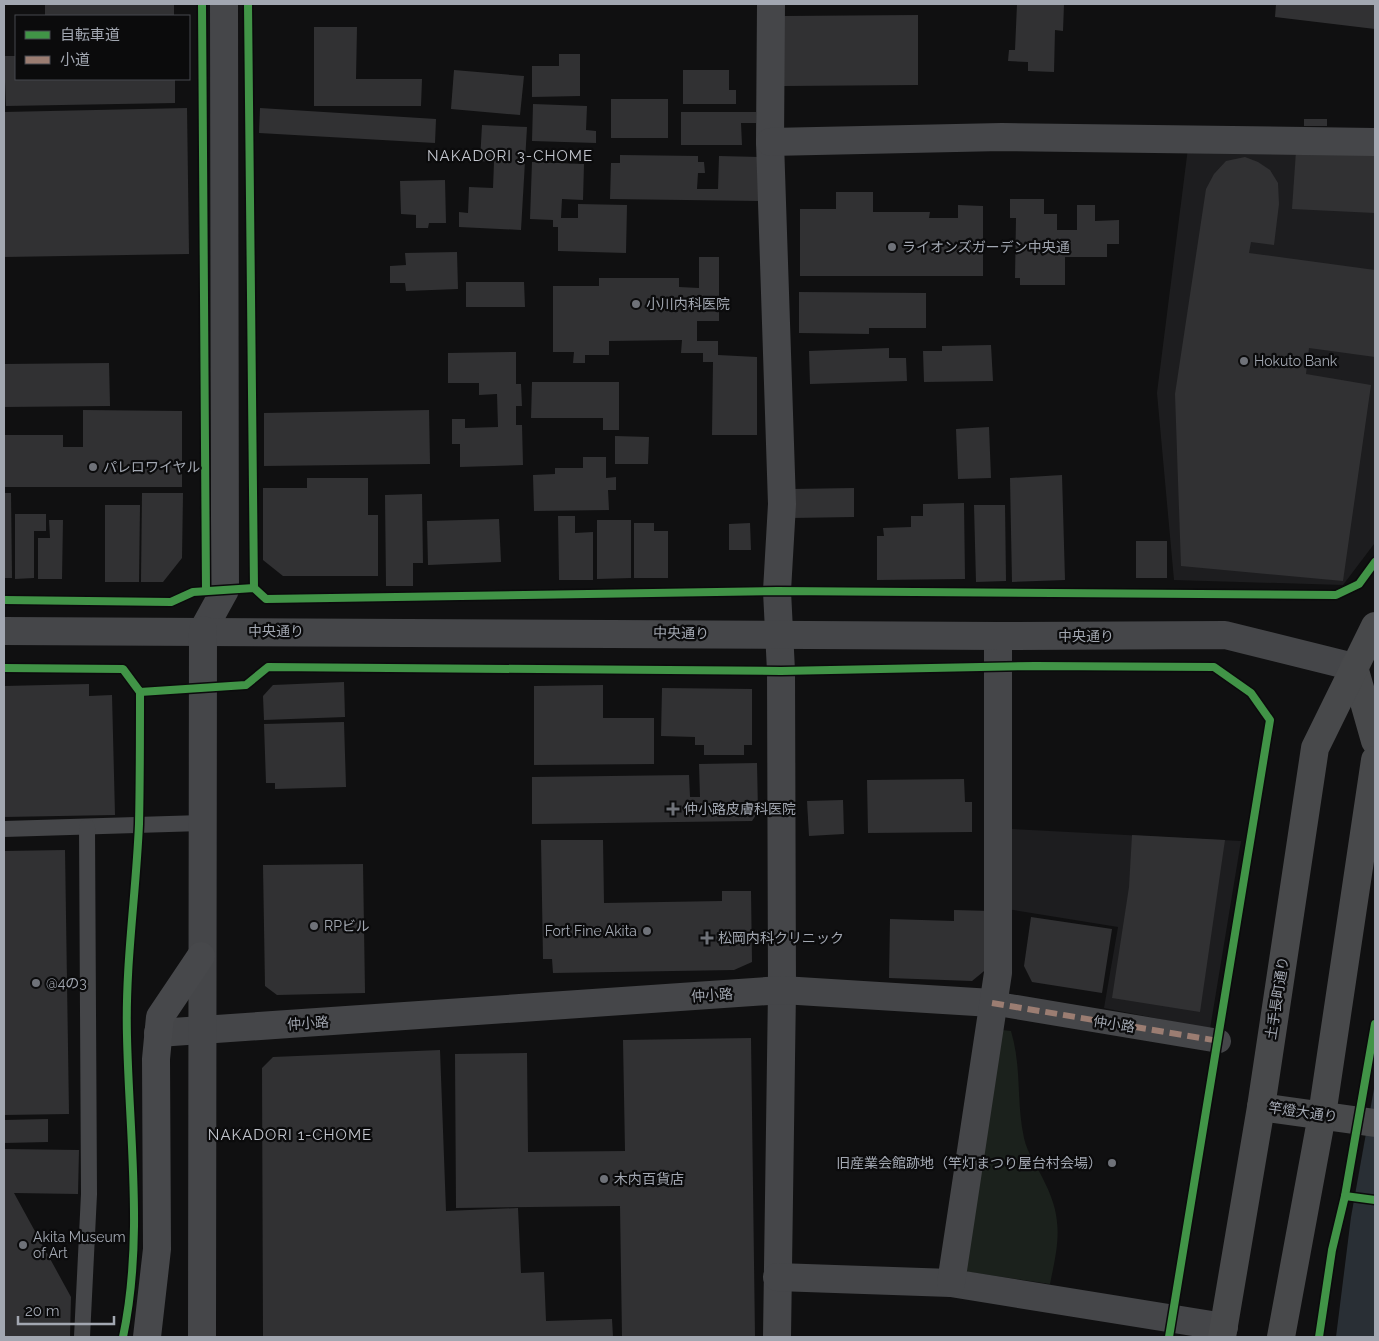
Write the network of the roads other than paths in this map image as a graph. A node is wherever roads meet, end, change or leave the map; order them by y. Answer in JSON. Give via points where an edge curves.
{"nodes":[{"id":1,"x":224,"y":4,"type":"edge"},
{"id":2,"x":771,"y":4,"type":"edge"},
{"id":3,"x":770,"y":142,"type":"junction"},
{"id":4,"x":1375,"y":142,"type":"edge"},
{"id":5,"x":1375,"y":626,"type":"edge"},
{"id":6,"x":4,"y":630,"type":"edge"},
{"id":7,"x":203,"y":630,"type":"junction"},
{"id":8,"x":778,"y":634,"type":"junction"},
{"id":9,"x":998,"y":636,"type":"junction"},
{"id":10,"x":1354,"y":667,"type":"junction"},
{"id":11,"x":1375,"y":741,"type":"edge"},
{"id":12,"x":1375,"y":760,"type":"edge"},
{"id":13,"x":202,"y":823,"type":"junction"},
{"id":14,"x":87,"y":827,"type":"junction"},
{"id":15,"x":4,"y":829,"type":"edge"},
{"id":16,"x":202,"y":956,"type":"junction"},
{"id":17,"x":782,"y":990,"type":"junction"},
{"id":18,"x":992,"y":1003,"type":"junction"},
{"id":19,"x":202,"y":1030,"type":"junction"},
{"id":20,"x":158,"y":1033,"type":"junction"},
{"id":21,"x":1218,"y":1041,"type":"dead end"},
{"id":22,"x":1261,"y":1106,"type":"junction"},
{"id":23,"x":1322,"y":1114,"type":"junction"},
{"id":24,"x":1371,"y":1122,"type":"edge"},
{"id":25,"x":777,"y":1277,"type":"junction"},
{"id":26,"x":951,"y":1283,"type":"junction"},
{"id":27,"x":1223,"y":1332,"type":"edge"},
{"id":28,"x":82,"y":1337,"type":"edge"},
{"id":29,"x":147,"y":1337,"type":"edge"},
{"id":30,"x":202,"y":1337,"type":"edge"},
{"id":31,"x":777,"y":1337,"type":"edge"},
{"id":32,"x":1281,"y":1337,"type":"edge"}],
"edges":[{"from":1,"to":7,"type":"street","via":[[225,590]]},
{"from":2,"to":3,"type":"street"},
{"from":3,"to":4,"type":"street","via":[[1002,137]]},
{"from":3,"to":8,"type":"street","via":[[782,504]]},
{"from":5,"to":10,"type":"main road","name":"土手長町通り"},
{"from":6,"to":7,"type":"street","name":"中央通り"},
{"from":7,"to":8,"type":"street","name":"中央通り"},
{"from":7,"to":13,"type":"street"},
{"from":8,"to":9,"type":"street","name":"中央通り"},
{"from":8,"to":17,"type":"street","via":[[781,671]]},
{"from":9,"to":10,"type":"street","name":"中央通り","via":[[1225,635]]},
{"from":9,"to":18,"type":"street","via":[[998,973]]},
{"from":10,"to":11,"type":"main road"},
{"from":10,"to":22,"type":"main road","name":"土手長町通り","via":[[1315,748]]},
{"from":12,"to":23,"type":"main road"},
{"from":13,"to":14,"type":"lane"},
{"from":13,"to":16,"type":"street"},
{"from":14,"to":15,"type":"lane"},
{"from":14,"to":28,"type":"lane","via":[[89,1194]]},
{"from":16,"to":19,"type":"street"},
{"from":16,"to":20,"type":"highway","via":[[160,1017]]},
{"from":17,"to":18,"type":"street","name":"仲小路"},
{"from":17,"to":19,"type":"street","name":"仲小路"},
{"from":17,"to":25,"type":"street"},
{"from":18,"to":21,"type":"street","name":"仲小路"},
{"from":18,"to":26,"type":"street"},
{"from":19,"to":20,"type":"street","name":"仲小路"},
{"from":19,"to":30,"type":"street"},
{"from":20,"to":29,"type":"highway","via":[[157,1249]]},
{"from":22,"to":23,"type":"main road","name":"竿燈大通り"},
{"from":22,"to":27,"type":"main road","name":"土手長町通り"},
{"from":23,"to":24,"type":"main road","name":"竿燈大通り"},
{"from":23,"to":32,"type":"main road"},
{"from":25,"to":26,"type":"street"},
{"from":25,"to":31,"type":"street"},
{"from":26,"to":27,"type":"street"}]}
